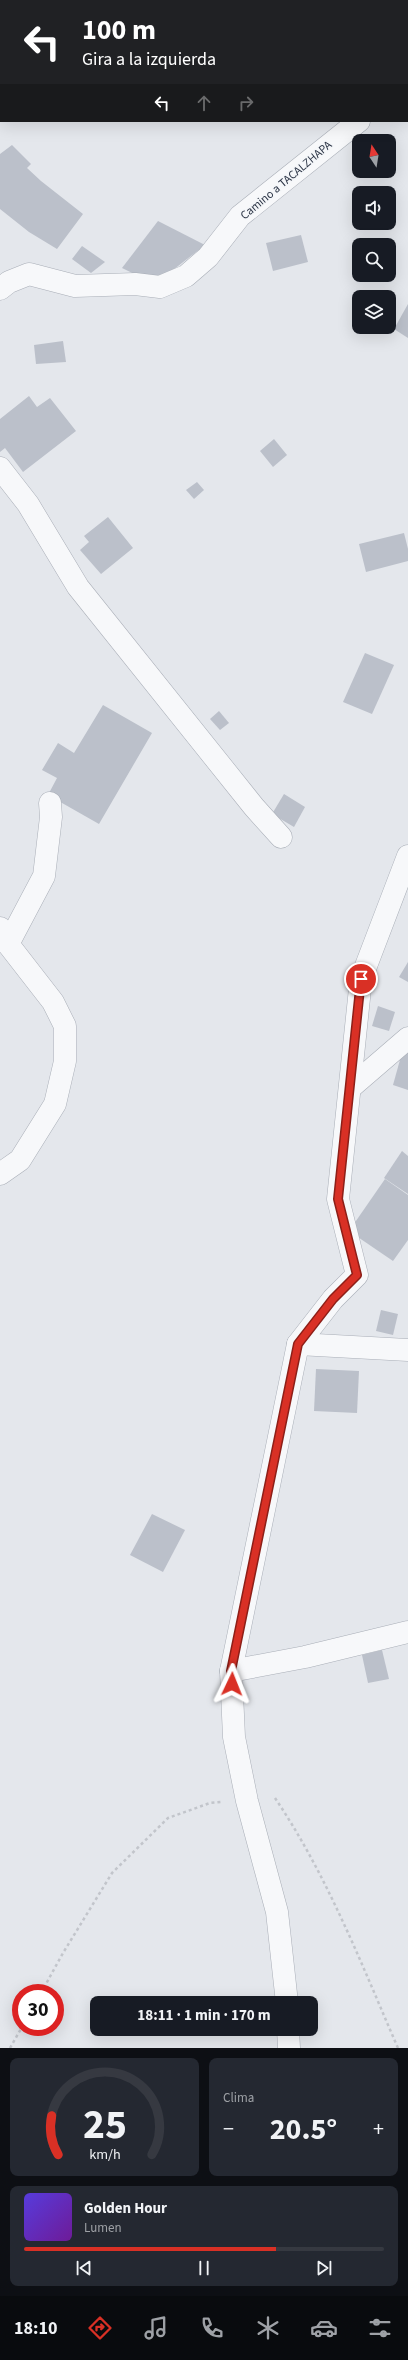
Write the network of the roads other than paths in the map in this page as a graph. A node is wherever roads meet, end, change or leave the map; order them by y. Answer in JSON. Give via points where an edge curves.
{"nodes":[{"id":1,"x":358,"y":122,"type":"edge"},
{"id":2,"x":0,"y":289,"type":"edge"},
{"id":3,"x":0,"y":468,"type":"edge"},
{"id":4,"x":50,"y":803,"type":"dead end"},
{"id":5,"x":281,"y":837,"type":"dead end"},
{"id":6,"x":408,"y":856,"type":"edge"},
{"id":7,"x":4,"y":936,"type":"edge"},
{"id":8,"x":408,"y":1038,"type":"edge"},
{"id":9,"x":350,"y":1088,"type":"junction"},
{"id":10,"x":0,"y":1174,"type":"edge"},
{"id":11,"x":298,"y":1344,"type":"junction"},
{"id":12,"x":408,"y":1350,"type":"edge"},
{"id":13,"x":408,"y":1632,"type":"edge"},
{"id":14,"x":231,"y":1671,"type":"junction"},
{"id":15,"x":286,"y":1996,"type":"edge"},
{"id":16,"x":288,"y":2036,"type":"edge"},
{"id":17,"x":288,"y":2048,"type":"edge"}],
"edges":[{"from":1,"to":2,"type":"street","name":"Camino a TACALZHAPA","via":[[240,216],[208,257],[186,276],[160,287],[135,284],[75,286],[29,274],[9,282]]},
{"from":3,"to":5,"type":"street","via":[[28,504],[78,587],[254,807]]},
{"from":4,"to":7,"type":"street","via":[[51,816],[44,876]]},
{"from":6,"to":9,"type":"street","via":[[361,979]]},
{"from":7,"to":10,"type":"street","via":[[53,1002],[65,1026],[65,1061],[55,1104],[20,1160]]},
{"from":8,"to":9,"type":"street"},
{"from":9,"to":11,"type":"street","via":[[338,1199],[357,1275],[333,1299]]},
{"from":11,"to":12,"type":"street"},
{"from":11,"to":14,"type":"street"},
{"from":13,"to":14,"type":"street","via":[[305,1657]]},
{"from":14,"to":15,"type":"street","via":[[234,1737],[247,1801],[277,1912]]},
{"from":16,"to":17,"type":"street"}]}
